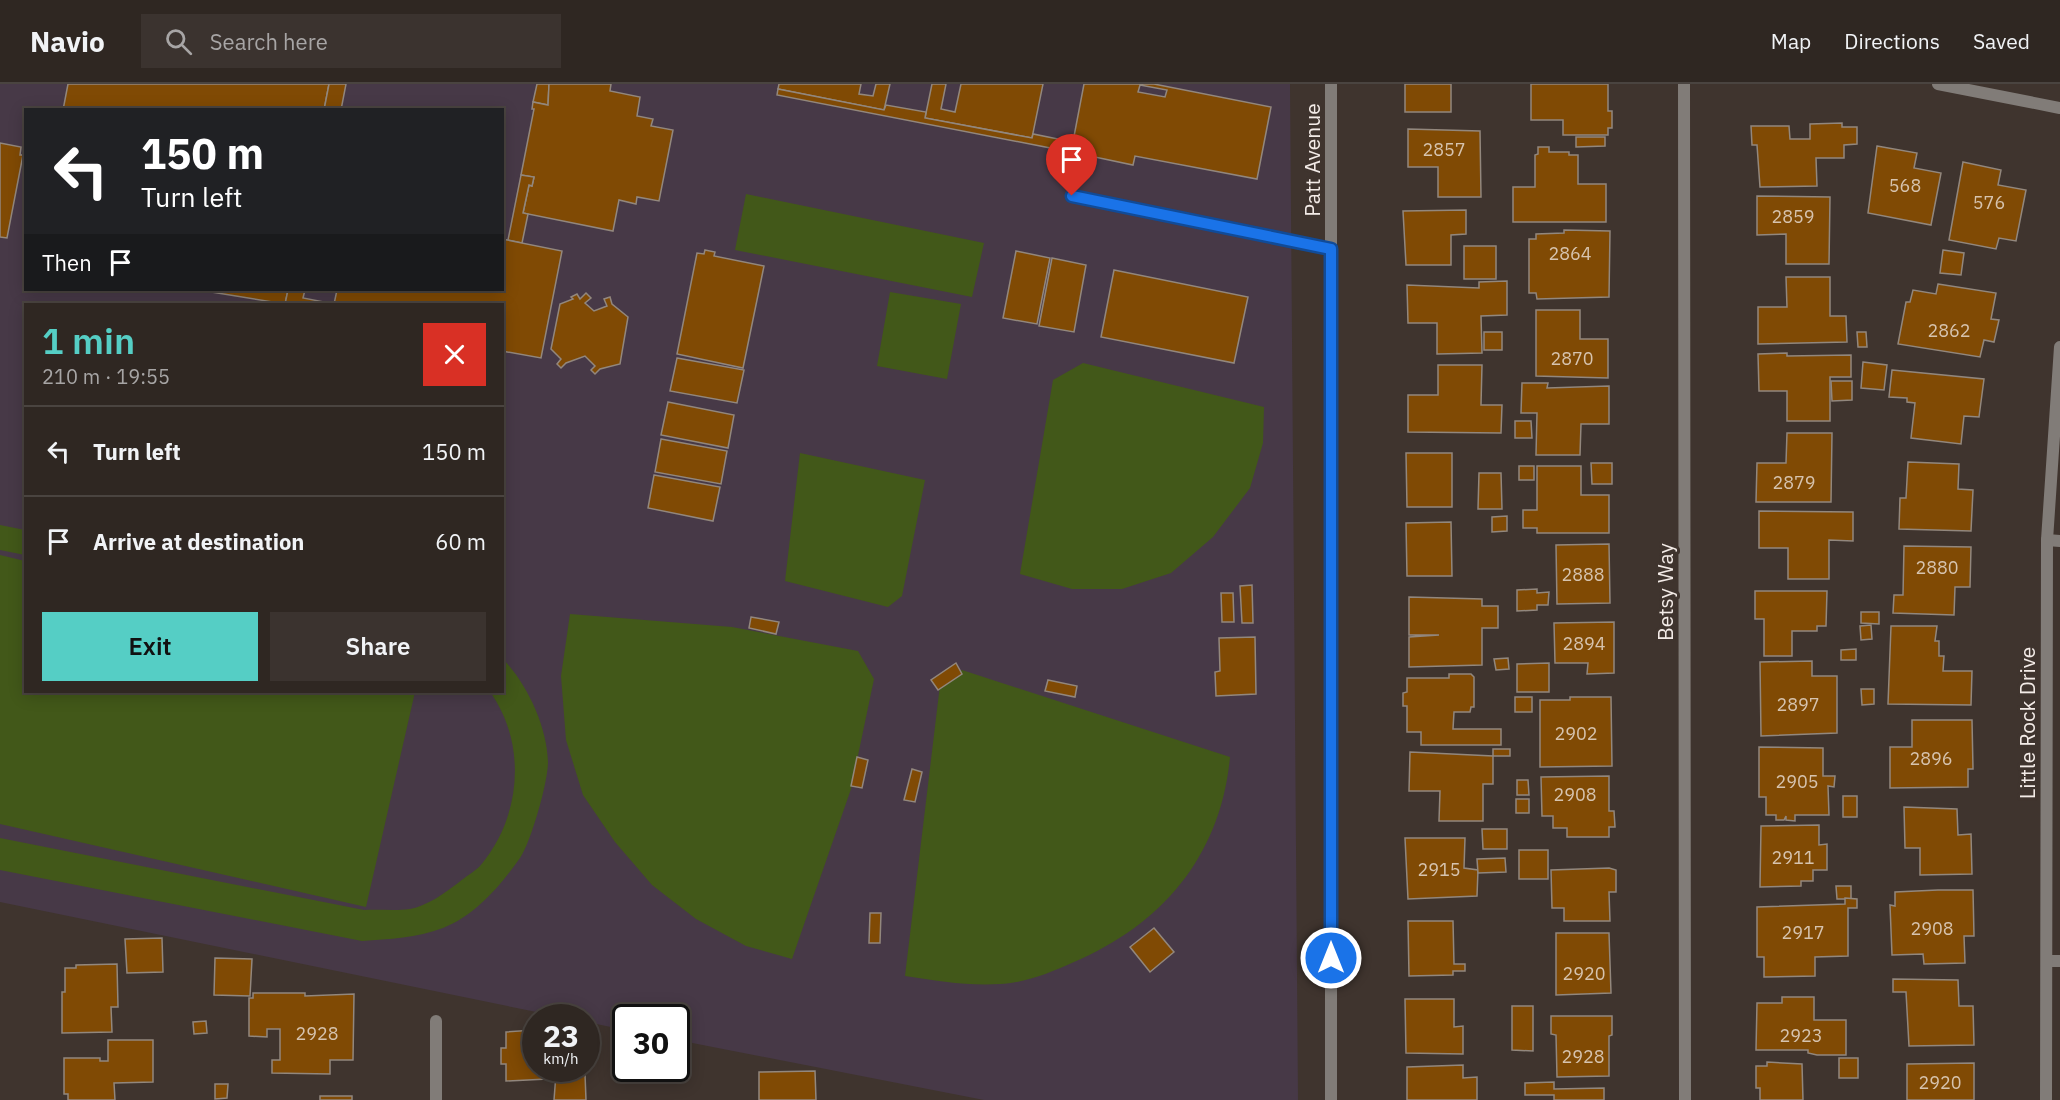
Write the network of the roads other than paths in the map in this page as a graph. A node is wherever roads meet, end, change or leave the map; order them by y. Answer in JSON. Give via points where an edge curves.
{"nodes":[{"id":1,"x":1331,"y":84,"type":"edge"},
{"id":2,"x":1684,"y":84,"type":"edge"},
{"id":3,"x":1938,"y":84,"type":"edge"},
{"id":4,"x":2060,"y":108,"type":"edge"},
{"id":5,"x":1072,"y":196,"type":"dead end"},
{"id":6,"x":1331,"y":249,"type":"junction"},
{"id":7,"x":2060,"y":347,"type":"edge"},
{"id":8,"x":2046,"y":540,"type":"junction"},
{"id":9,"x":2060,"y":541,"type":"edge"},
{"id":10,"x":2054,"y":961,"type":"edge"},
{"id":11,"x":436,"y":1021,"type":"dead end"},
{"id":12,"x":436,"y":1100,"type":"edge"},
{"id":13,"x":1331,"y":1100,"type":"edge"},
{"id":14,"x":1685,"y":1100,"type":"edge"},
{"id":15,"x":2046,"y":1100,"type":"edge"}],
"edges":[{"from":1,"to":6,"type":"street","name":"Patt Avenue"},
{"from":2,"to":14,"type":"street","name":"Betsy Way"},
{"from":3,"to":4,"type":"street"},
{"from":5,"to":6,"type":"street"},
{"from":6,"to":13,"type":"street","name":"Patt Avenue"},
{"from":7,"to":8,"type":"street","name":"Little Rock Drive"},
{"from":8,"to":9,"type":"street"},
{"from":8,"to":10,"type":"street","name":"Little Rock Drive"},
{"from":10,"to":15,"type":"street","name":"Little Rock Drive"},
{"from":11,"to":12,"type":"street"}]}
